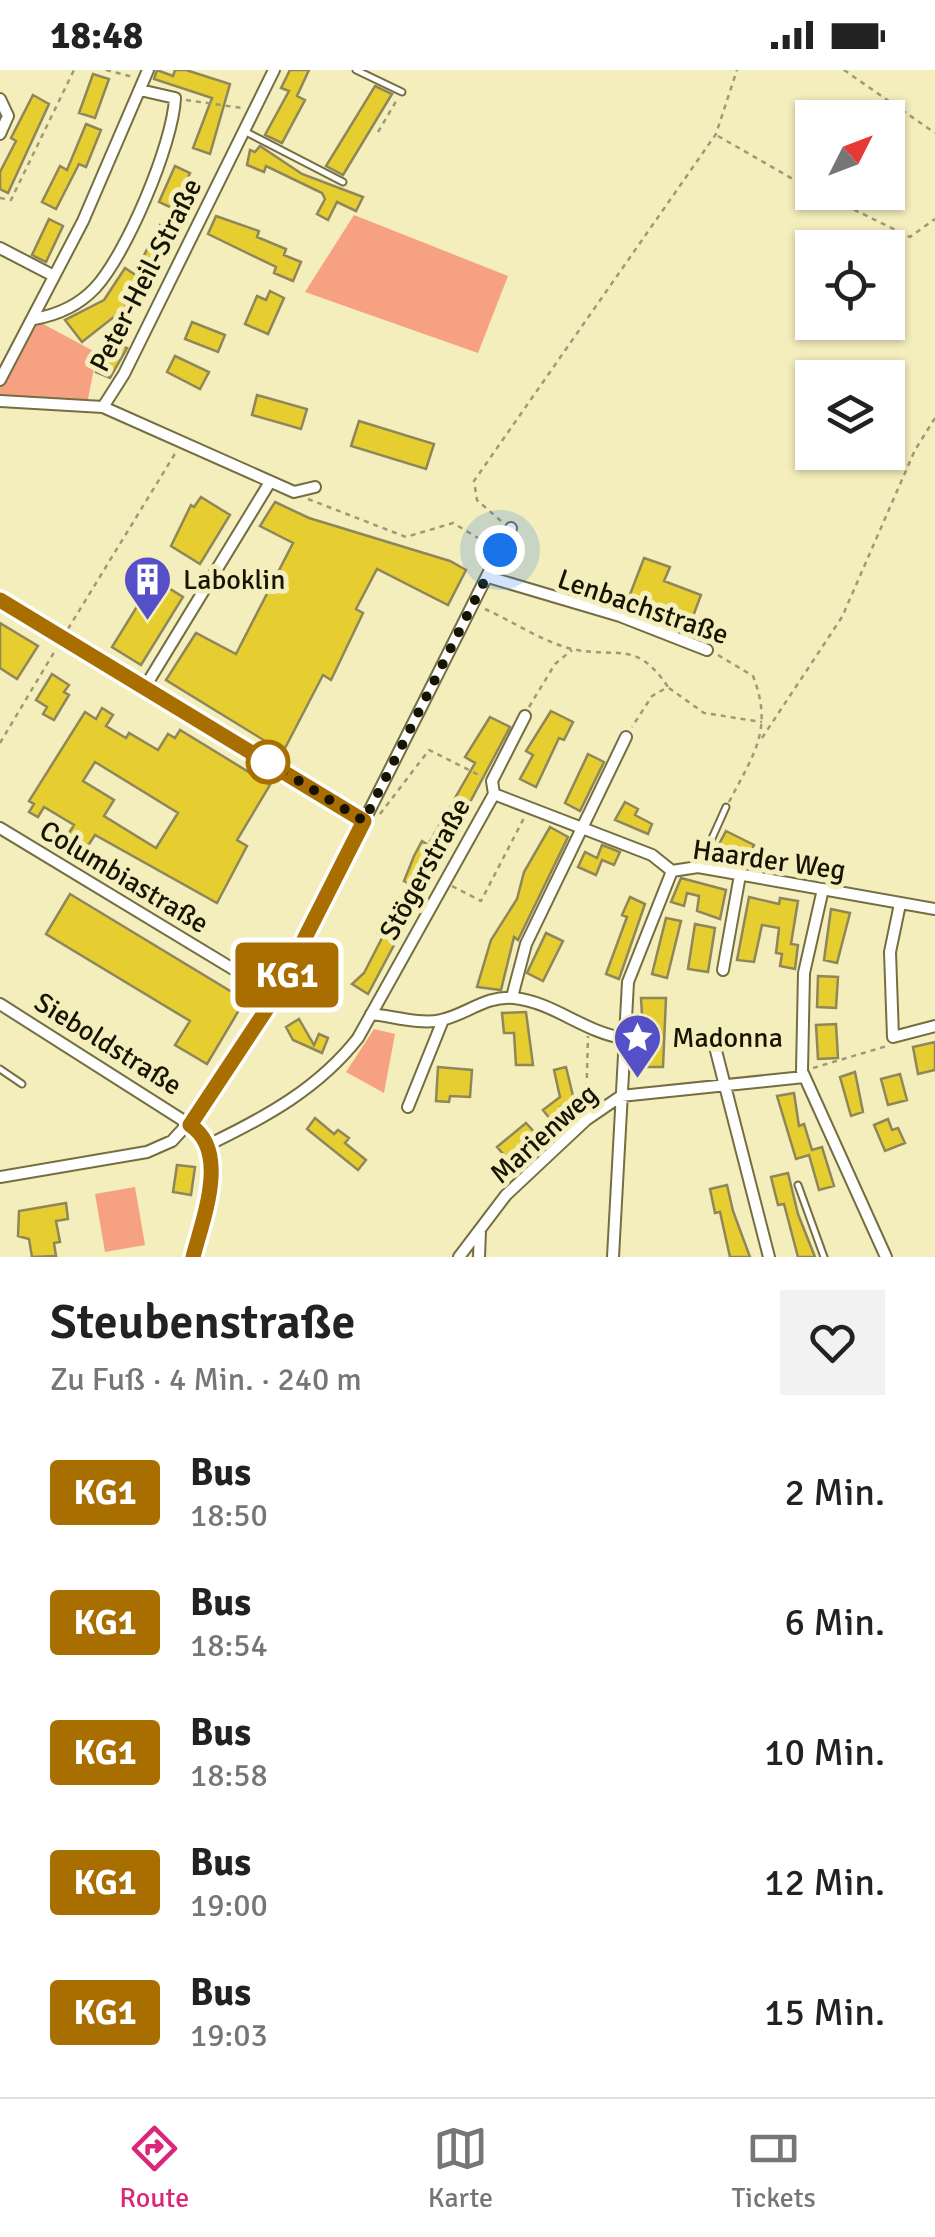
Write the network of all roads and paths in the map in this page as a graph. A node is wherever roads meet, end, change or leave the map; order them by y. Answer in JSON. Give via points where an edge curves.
{"nodes":[{"id":1,"x":74,"y":70,"type":"edge"},
{"id":2,"x":106,"y":70,"type":"edge"},
{"id":3,"x":274,"y":70,"type":"edge"},
{"id":4,"x":356,"y":70,"type":"edge"},
{"id":5,"x":737,"y":70,"type":"edge"},
{"id":6,"x":844,"y":70,"type":"edge"},
{"id":7,"x":144,"y":80,"type":"edge"},
{"id":8,"x":402,"y":92,"type":"joint"},
{"id":9,"x":175,"y":98,"type":"junction"},
{"id":10,"x":0,"y":99,"type":"edge"},
{"id":11,"x":254,"y":110,"type":"junction"},
{"id":12,"x":243,"y":131,"type":"junction"},
{"id":13,"x":378,"y":132,"type":"dead end"},
{"id":14,"x":935,"y":132,"type":"edge"},
{"id":15,"x":0,"y":134,"type":"edge"},
{"id":16,"x":716,"y":134,"type":"junction"},
{"id":17,"x":795,"y":180,"type":"edge"},
{"id":18,"x":343,"y":182,"type":"dead end"},
{"id":19,"x":0,"y":198,"type":"edge"},
{"id":20,"x":855,"y":210,"type":"edge"},
{"id":21,"x":935,"y":219,"type":"edge"},
{"id":22,"x":0,"y":248,"type":"edge"},
{"id":23,"x":54,"y":276,"type":"junction"},
{"id":24,"x":34,"y":319,"type":"junction"},
{"id":25,"x":0,"y":380,"type":"edge"},
{"id":26,"x":0,"y":401,"type":"edge"},
{"id":27,"x":103,"y":407,"type":"junction"},
{"id":28,"x":935,"y":418,"type":"edge"},
{"id":29,"x":182,"y":442,"type":"junction"},
{"id":30,"x":270,"y":482,"type":"junction"},
{"id":31,"x":315,"y":487,"type":"dead end"},
{"id":32,"x":294,"y":492,"type":"junction"},
{"id":33,"x":511,"y":528,"type":"joint"},
{"id":34,"x":500,"y":550,"type":"junction"},
{"id":35,"x":488,"y":577,"type":"junction"},
{"id":36,"x":0,"y":600,"type":"edge"},
{"id":37,"x":474,"y":604,"type":"junction"},
{"id":38,"x":63,"y":638,"type":"junction"},
{"id":39,"x":573,"y":649,"type":"junction"},
{"id":40,"x":707,"y":650,"type":"joint"},
{"id":41,"x":145,"y":688,"type":"junction"},
{"id":42,"x":668,"y":688,"type":"junction"},
{"id":43,"x":525,"y":716,"type":"joint"},
{"id":44,"x":763,"y":722,"type":"junction"},
{"id":45,"x":626,"y":737,"type":"joint"},
{"id":46,"x":762,"y":738,"type":"junction"},
{"id":47,"x":0,"y":742,"type":"edge"},
{"id":48,"x":492,"y":782,"type":"junction"},
{"id":49,"x":494,"y":794,"type":"junction"},
{"id":50,"x":530,"y":806,"type":"junction"},
{"id":51,"x":726,"y":807,"type":"joint"},
{"id":52,"x":367,"y":816,"type":"junction"},
{"id":53,"x":508,"y":826,"type":"dead end"},
{"id":54,"x":0,"y":828,"type":"edge"},
{"id":55,"x":582,"y":828,"type":"junction"},
{"id":56,"x":517,"y":831,"type":"junction"},
{"id":57,"x":698,"y":868,"type":"junction"},
{"id":58,"x":672,"y":871,"type":"junction"},
{"id":59,"x":740,"y":875,"type":"junction"},
{"id":60,"x":443,"y":882,"type":"junction"},
{"id":61,"x":822,"y":889,"type":"junction"},
{"id":62,"x":900,"y":904,"type":"junction"},
{"id":63,"x":935,"y":909,"type":"edge"},
{"id":64,"x":204,"y":917,"type":"dead end"},
{"id":65,"x":193,"y":936,"type":"dead end"},
{"id":66,"x":261,"y":952,"type":"dead end"},
{"id":67,"x":290,"y":970,"type":"junction"},
{"id":68,"x":722,"y":970,"type":"dead end"},
{"id":69,"x":276,"y":995,"type":"junction"},
{"id":70,"x":512,"y":997,"type":"junction"},
{"id":71,"x":0,"y":1004,"type":"edge"},
{"id":72,"x":372,"y":1014,"type":"junction"},
{"id":73,"x":443,"y":1020,"type":"junction"},
{"id":74,"x":935,"y":1026,"type":"edge"},
{"id":75,"x":588,"y":1030,"type":"junction"},
{"id":76,"x":893,"y":1037,"type":"junction"},
{"id":77,"x":623,"y":1038,"type":"junction"},
{"id":78,"x":714,"y":1043,"type":"dead end"},
{"id":79,"x":0,"y":1069,"type":"edge"},
{"id":80,"x":803,"y":1074,"type":"junction"},
{"id":81,"x":22,"y":1084,"type":"dead end"},
{"id":82,"x":722,"y":1087,"type":"junction"},
{"id":83,"x":621,"y":1096,"type":"junction"},
{"id":84,"x":408,"y":1107,"type":"dead end"},
{"id":85,"x":586,"y":1120,"type":"junction"},
{"id":86,"x":190,"y":1125,"type":"junction"},
{"id":87,"x":210,"y":1144,"type":"junction"},
{"id":88,"x":0,"y":1178,"type":"edge"},
{"id":89,"x":798,"y":1185,"type":"dead end"},
{"id":90,"x":480,"y":1230,"type":"junction"},
{"id":91,"x":193,"y":1257,"type":"edge"},
{"id":92,"x":459,"y":1257,"type":"edge"},
{"id":93,"x":479,"y":1257,"type":"edge"},
{"id":94,"x":613,"y":1257,"type":"edge"},
{"id":95,"x":769,"y":1257,"type":"edge"},
{"id":96,"x":824,"y":1257,"type":"edge"},
{"id":97,"x":886,"y":1257,"type":"edge"}],
"edges":[{"from":1,"to":19,"type":"path","via":[[12,200]]},
{"from":2,"to":7,"type":"path"},
{"from":3,"to":11,"type":"street","name":"Peter-Heil-Straße"},
{"from":4,"to":8,"type":"lane"},
{"from":5,"to":16,"type":"path"},
{"from":6,"to":14,"type":"path"},
{"from":7,"to":9,"type":"street"},
{"from":7,"to":23,"type":"street"},
{"from":8,"to":13,"type":"path"},
{"from":9,"to":11,"type":"path"},
{"from":9,"to":24,"type":"street","via":[[170,138],[114,264],[76,305]]},
{"from":10,"to":15,"type":"street","via":[[8,116]]},
{"from":11,"to":12,"type":"street","name":"Peter-Heil-Straße"},
{"from":12,"to":18,"type":"lane"},
{"from":12,"to":27,"type":"street","name":"Peter-Heil-Straße"},
{"from":16,"to":17,"type":"path"},
{"from":16,"to":33,"type":"path","via":[[474,481],[477,500]]},
{"from":20,"to":21,"type":"path","via":[[910,237]]},
{"from":22,"to":23,"type":"street"},
{"from":23,"to":24,"type":"street"},
{"from":24,"to":25,"type":"street"},
{"from":26,"to":27,"type":"street","name":"Peter-Heil-Straße"},
{"from":27,"to":29,"type":"street"},
{"from":28,"to":46,"type":"path","via":[[842,617]]},
{"from":29,"to":30,"type":"street"},
{"from":29,"to":38,"type":"path"},
{"from":30,"to":32,"type":"street"},
{"from":30,"to":41,"type":"street"},
{"from":31,"to":32,"type":"street"},
{"from":32,"to":34,"type":"path","via":[[406,537],[453,523]]},
{"from":33,"to":34,"type":"street"},
{"from":34,"to":35,"type":"street"},
{"from":35,"to":37,"type":"street"},
{"from":35,"to":40,"type":"street","name":"Lenbachstraße"},
{"from":36,"to":38,"type":"street"},
{"from":37,"to":39,"type":"path"},
{"from":37,"to":52,"type":"street"},
{"from":38,"to":41,"type":"street"},
{"from":38,"to":47,"type":"path"},
{"from":39,"to":42,"type":"path","via":[[628,652],[645,660]]},
{"from":39,"to":43,"type":"path","via":[[555,664]]},
{"from":40,"to":44,"type":"path","name":"Lenbachstraße","via":[[754,676]]},
{"from":41,"to":52,"type":"street"},
{"from":42,"to":44,"type":"path","via":[[704,713]]},
{"from":42,"to":45,"type":"path","via":[[652,696]]},
{"from":43,"to":48,"type":"street","name":"Stögerstraße"},
{"from":44,"to":46,"type":"path","name":"Lenbachstraße"},
{"from":45,"to":55,"type":"street"},
{"from":46,"to":51,"type":"path","name":"Lenbachstraße"},
{"from":48,"to":49,"type":"street","name":"Stögerstraße"},
{"from":48,"to":52,"type":"path","via":[[429,750],[382,812]]},
{"from":49,"to":50,"type":"street","name":"Haarder Weg"},
{"from":49,"to":60,"type":"street","name":"Stögerstraße"},
{"from":50,"to":55,"type":"street","name":"Haarder Weg"},
{"from":50,"to":56,"type":"path"},
{"from":51,"to":57,"type":"lane"},
{"from":52,"to":67,"type":"street"},
{"from":53,"to":56,"type":"path"},
{"from":54,"to":69,"type":"street","name":"Columbiastraße"},
{"from":55,"to":58,"type":"street","name":"Haarder Weg","via":[[652,855]]},
{"from":55,"to":70,"type":"street","via":[[526,944]]},
{"from":56,"to":60,"type":"path","via":[[481,901]]},
{"from":57,"to":58,"type":"street","name":"Haarder Weg"},
{"from":57,"to":59,"type":"street","name":"Haarder Weg"},
{"from":58,"to":77,"type":"street","via":[[628,982]]},
{"from":59,"to":61,"type":"street","name":"Haarder Weg"},
{"from":59,"to":68,"type":"street"},
{"from":60,"to":72,"type":"street","name":"Stögerstraße"},
{"from":61,"to":62,"type":"street","name":"Haarder Weg"},
{"from":61,"to":80,"type":"street","via":[[804,972]]},
{"from":62,"to":63,"type":"street","name":"Haarder Weg"},
{"from":62,"to":76,"type":"street","via":[[890,952]]},
{"from":64,"to":65,"type":"path"},
{"from":66,"to":67,"type":"path"},
{"from":67,"to":69,"type":"street"},
{"from":69,"to":86,"type":"street"},
{"from":70,"to":73,"type":"street"},
{"from":70,"to":75,"type":"street"},
{"from":71,"to":86,"type":"street","name":"Sieboldstraße"},
{"from":72,"to":73,"type":"street"},
{"from":72,"to":87,"type":"street","name":"Stögerstraße","via":[[321,1079]]},
{"from":73,"to":84,"type":"street"},
{"from":74,"to":76,"type":"street"},
{"from":75,"to":77,"type":"street"},
{"from":75,"to":85,"type":"path"},
{"from":76,"to":80,"type":"path","via":[[888,1046]]},
{"from":77,"to":83,"type":"street"},
{"from":78,"to":82,"type":"street"},
{"from":79,"to":81,"type":"lane"},
{"from":80,"to":82,"type":"street","name":"Marienweg"},
{"from":80,"to":97,"type":"street"},
{"from":82,"to":83,"type":"street","name":"Marienweg"},
{"from":82,"to":95,"type":"street"},
{"from":83,"to":85,"type":"street","name":"Marienweg"},
{"from":83,"to":94,"type":"street"},
{"from":85,"to":90,"type":"street","name":"Marienweg","via":[[506,1195]]},
{"from":86,"to":87,"type":"street"},
{"from":86,"to":88,"type":"street","via":[[147,1152]]},
{"from":87,"to":91,"type":"street"},
{"from":89,"to":96,"type":"lane"},
{"from":90,"to":92,"type":"street","name":"Marienweg"},
{"from":90,"to":93,"type":"street"}]}
